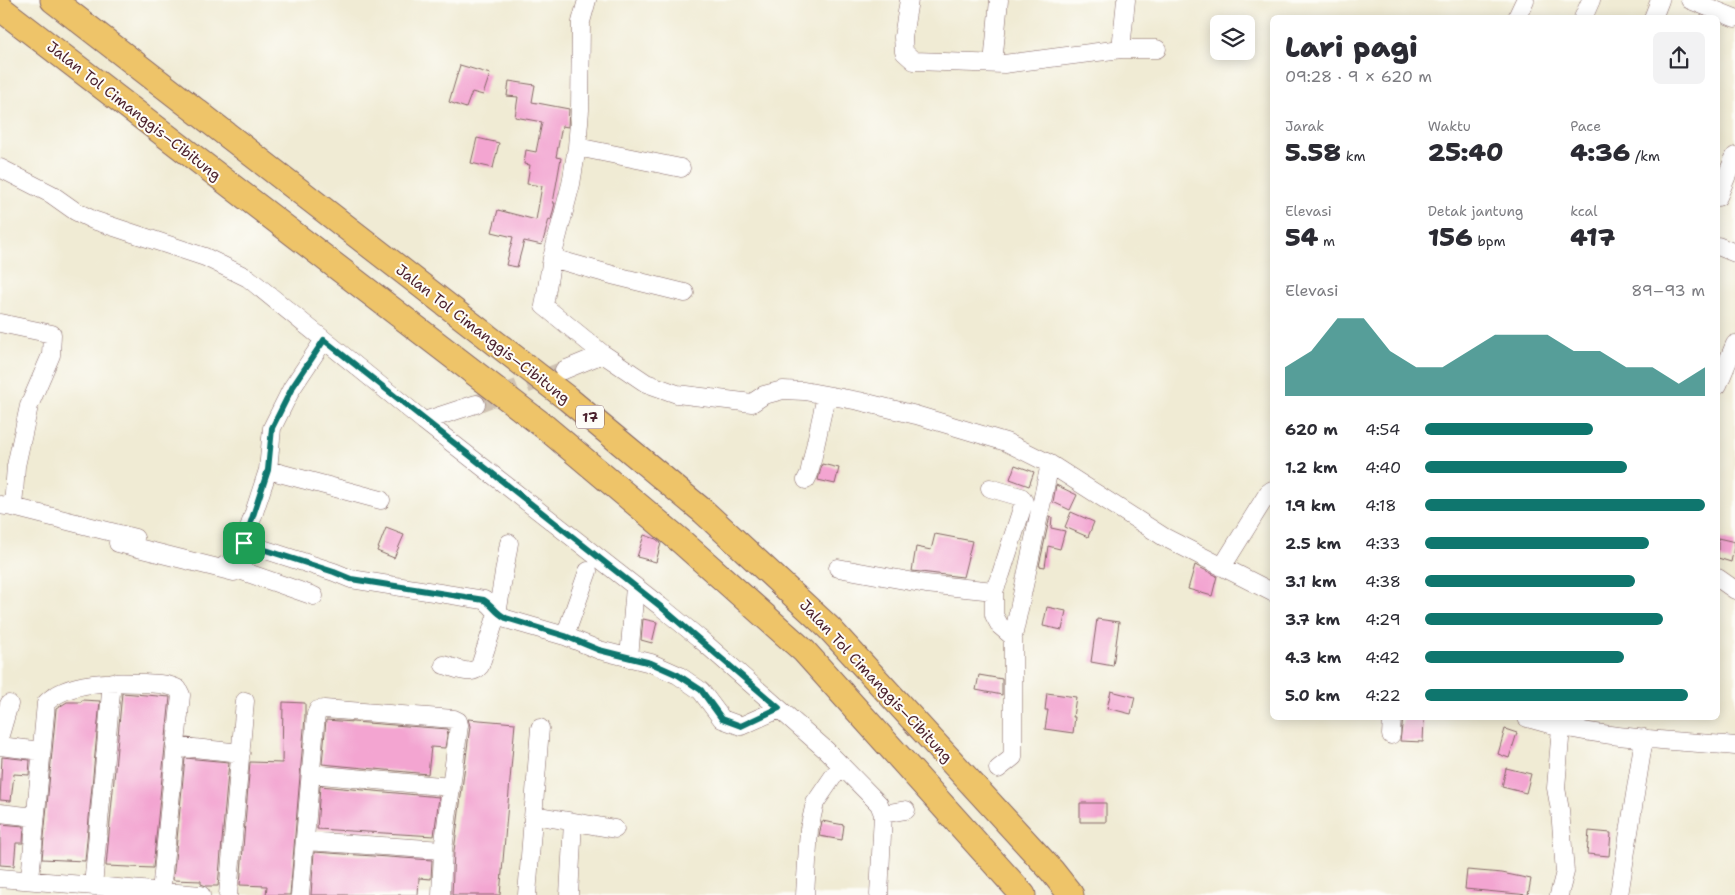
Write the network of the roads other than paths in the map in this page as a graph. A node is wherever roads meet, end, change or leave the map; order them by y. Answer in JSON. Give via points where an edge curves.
{"nodes":[{"id":1,"x":52,"y":0,"type":"edge"},
{"id":2,"x":587,"y":0,"type":"edge"},
{"id":3,"x":909,"y":0,"type":"edge"},
{"id":4,"x":999,"y":0,"type":"edge"},
{"id":5,"x":1126,"y":0,"type":"edge"},
{"id":6,"x":1525,"y":0,"type":"edge"},
{"id":7,"x":1591,"y":0,"type":"edge"},
{"id":8,"x":1660,"y":0,"type":"edge"},
{"id":9,"x":1690,"y":0,"type":"edge"},
{"id":10,"x":0,"y":8,"type":"edge"},
{"id":11,"x":1518,"y":15,"type":"edge"},
{"id":12,"x":1584,"y":15,"type":"edge"},
{"id":13,"x":1654,"y":15,"type":"edge"},
{"id":14,"x":1724,"y":17,"type":"edge"},
{"id":15,"x":1122,"y":49,"type":"junction"},
{"id":16,"x":1157,"y":49,"type":"dead end"},
{"id":17,"x":993,"y":64,"type":"junction"},
{"id":18,"x":576,"y":147,"type":"junction"},
{"id":19,"x":1735,"y":156,"type":"edge"},
{"id":20,"x":0,"y":168,"type":"edge"},
{"id":21,"x":681,"y":168,"type":"dead end"},
{"id":22,"x":1720,"y":192,"type":"edge"},
{"id":23,"x":1720,"y":247,"type":"edge"},
{"id":24,"x":1735,"y":253,"type":"edge"},
{"id":25,"x":552,"y":258,"type":"junction"},
{"id":26,"x":686,"y":293,"type":"dead end"},
{"id":27,"x":0,"y":323,"type":"edge"},
{"id":28,"x":324,"y":340,"type":"junction"},
{"id":29,"x":1735,"y":344,"type":"edge"},
{"id":30,"x":603,"y":354,"type":"junction"},
{"id":31,"x":564,"y":370,"type":"tunnel mouth"},
{"id":32,"x":1720,"y":380,"type":"edge"},
{"id":33,"x":826,"y":396,"type":"junction"},
{"id":34,"x":476,"y":404,"type":"tunnel mouth"},
{"id":35,"x":424,"y":420,"type":"junction"},
{"id":36,"x":1050,"y":464,"type":"junction"},
{"id":37,"x":268,"y":470,"type":"junction"},
{"id":38,"x":806,"y":480,"type":"dead end"},
{"id":39,"x":990,"y":488,"type":"dead end"},
{"id":40,"x":1270,"y":491,"type":"edge"},
{"id":41,"x":381,"y":500,"type":"dead end"},
{"id":42,"x":7,"y":506,"type":"edge"},
{"id":43,"x":118,"y":543,"type":"dead end"},
{"id":44,"x":244,"y":543,"type":"junction"},
{"id":45,"x":510,"y":543,"type":"dead end"},
{"id":46,"x":1222,"y":567,"type":"junction"},
{"id":47,"x":838,"y":568,"type":"dead end"},
{"id":48,"x":234,"y":572,"type":"junction"},
{"id":49,"x":588,"y":572,"type":"dead end"},
{"id":50,"x":1720,"y":579,"type":"edge"},
{"id":51,"x":635,"y":588,"type":"junction"},
{"id":52,"x":1735,"y":590,"type":"edge"},
{"id":53,"x":994,"y":591,"type":"junction"},
{"id":54,"x":1270,"y":591,"type":"edge"},
{"id":55,"x":497,"y":614,"type":"junction"},
{"id":56,"x":565,"y":636,"type":"junction"},
{"id":57,"x":1013,"y":637,"type":"junction"},
{"id":58,"x":629,"y":658,"type":"junction"},
{"id":59,"x":444,"y":665,"type":"dead end"},
{"id":60,"x":112,"y":682,"type":"junction"},
{"id":61,"x":245,"y":701,"type":"dead end"},
{"id":62,"x":9,"y":704,"type":"dead end"},
{"id":63,"x":779,"y":708,"type":"junction"},
{"id":64,"x":1392,"y":720,"type":"edge"},
{"id":65,"x":1535,"y":720,"type":"edge"},
{"id":66,"x":1561,"y":727,"type":"junction"},
{"id":67,"x":540,"y":728,"type":"dead end"},
{"id":68,"x":0,"y":735,"type":"edge"},
{"id":69,"x":1391,"y":736,"type":"dead end"},
{"id":70,"x":1644,"y":738,"type":"junction"},
{"id":71,"x":0,"y":746,"type":"edge"},
{"id":72,"x":175,"y":746,"type":"junction"},
{"id":73,"x":1735,"y":746,"type":"edge"},
{"id":74,"x":41,"y":751,"type":"junction"},
{"id":75,"x":241,"y":753,"type":"junction"},
{"id":76,"x":841,"y":764,"type":"junction"},
{"id":77,"x":998,"y":770,"type":"dead end"},
{"id":78,"x":311,"y":774,"type":"junction"},
{"id":79,"x":451,"y":787,"type":"junction"},
{"id":80,"x":906,"y":810,"type":"dead end"},
{"id":81,"x":0,"y":813,"type":"edge"},
{"id":82,"x":883,"y":814,"type":"junction"},
{"id":83,"x":534,"y":815,"type":"junction"},
{"id":84,"x":35,"y":817,"type":"junction"},
{"id":85,"x":573,"y":822,"type":"junction"},
{"id":86,"x":616,"y":829,"type":"dead end"},
{"id":87,"x":305,"y":841,"type":"junction"},
{"id":88,"x":443,"y":850,"type":"junction"},
{"id":89,"x":0,"y":878,"type":"edge"},
{"id":90,"x":30,"y":879,"type":"junction"},
{"id":91,"x":94,"y":886,"type":"junction"},
{"id":92,"x":161,"y":892,"type":"junction"},
{"id":93,"x":202,"y":895,"type":"edge"},
{"id":94,"x":228,"y":895,"type":"edge"},
{"id":95,"x":300,"y":895,"type":"edge"},
{"id":96,"x":441,"y":895,"type":"edge"},
{"id":97,"x":527,"y":895,"type":"edge"},
{"id":98,"x":569,"y":895,"type":"edge"},
{"id":99,"x":805,"y":895,"type":"edge"},
{"id":100,"x":880,"y":895,"type":"edge"},
{"id":101,"x":1024,"y":895,"type":"edge"},
{"id":102,"x":1071,"y":895,"type":"edge"},
{"id":103,"x":1560,"y":895,"type":"edge"},
{"id":104,"x":1619,"y":895,"type":"edge"}],
"edges":[{"from":1,"to":102,"type":"highway","name":"Jalan Tol Cimanggis–Cibitung","number":"17","via":[[560,392],[704,512],[829,628]]},
{"from":2,"to":18,"type":"street","via":[[581,22],[580,110]]},
{"from":3,"to":17,"type":"street","via":[[903,37],[904,52],[909,58],[914,61]]},
{"from":4,"to":17,"type":"street"},
{"from":5,"to":15,"type":"street"},
{"from":6,"to":11,"type":"street"},
{"from":7,"to":12,"type":"street"},
{"from":8,"to":13,"type":"street"},
{"from":9,"to":14,"type":"street"},
{"from":10,"to":101,"type":"highway","name":"Jalan Tol Cimanggis–Cibitung","number":"17","via":[[546,427],[683,543],[804,651]]},
{"from":15,"to":16,"type":"street"},
{"from":15,"to":17,"type":"street"},
{"from":18,"to":21,"type":"street"},
{"from":18,"to":25,"type":"street","via":[[571,184]]},
{"from":19,"to":22,"type":"street"},
{"from":20,"to":28,"type":"street","via":[[93,220],[205,257],[248,278]]},
{"from":23,"to":24,"type":"street"},
{"from":25,"to":26,"type":"street"},
{"from":25,"to":30,"type":"street","via":[[544,306]]},
{"from":27,"to":42,"type":"street","via":[[52,334],[51,355],[29,406]]},
{"from":28,"to":35,"type":"street"},
{"from":28,"to":37,"type":"street","via":[[292,388],[272,428]]},
{"from":29,"to":32,"type":"street"},
{"from":30,"to":31,"type":"street"},
{"from":30,"to":33,"type":"street","via":[[646,383],[677,394],[752,403],[764,395],[783,390]]},
{"from":33,"to":36,"type":"street","via":[[916,415],[1006,442]]},
{"from":33,"to":38,"type":"street"},
{"from":34,"to":35,"type":"street"},
{"from":35,"to":51,"type":"street"},
{"from":36,"to":46,"type":"street","via":[[1164,537]]},
{"from":36,"to":57,"type":"street"},
{"from":37,"to":41,"type":"street"},
{"from":37,"to":44,"type":"street"},
{"from":39,"to":53,"type":"street","via":[[1021,498],[1024,502]]},
{"from":40,"to":46,"type":"street"},
{"from":42,"to":48,"type":"street","via":[[178,549],[314,596]]},
{"from":43,"to":48,"type":"street"},
{"from":44,"to":48,"type":"street"},
{"from":44,"to":55,"type":"street","via":[[351,579],[484,600]]},
{"from":45,"to":55,"type":"street"},
{"from":46,"to":54,"type":"street"},
{"from":47,"to":53,"type":"street","via":[[926,584]]},
{"from":49,"to":56,"type":"street"},
{"from":50,"to":52,"type":"street"},
{"from":51,"to":58,"type":"street"},
{"from":51,"to":63,"type":"street"},
{"from":53,"to":57,"type":"street","via":[[994,615],[1000,626]]},
{"from":55,"to":56,"type":"street"},
{"from":55,"to":59,"type":"street","via":[[476,671]]},
{"from":56,"to":58,"type":"street"},
{"from":57,"to":77,"type":"street","via":[[1013,757]]},
{"from":58,"to":63,"type":"street","via":[[678,675],[701,690],[722,719],[741,726]]},
{"from":60,"to":72,"type":"street","via":[[166,685],[178,689],[181,695]]},
{"from":60,"to":74,"type":"street","via":[[78,687],[52,697],[46,703]]},
{"from":60,"to":91,"type":"street"},
{"from":61,"to":75,"type":"street"},
{"from":62,"to":68,"type":"street"},
{"from":63,"to":76,"type":"street"},
{"from":64,"to":69,"type":"street"},
{"from":65,"to":66,"type":"street"},
{"from":66,"to":70,"type":"street"},
{"from":66,"to":103,"type":"street","via":[[1556,788],[1565,872]]},
{"from":67,"to":83,"type":"street"},
{"from":70,"to":73,"type":"street"},
{"from":70,"to":104,"type":"street"},
{"from":71,"to":74,"type":"street"},
{"from":72,"to":75,"type":"street"},
{"from":72,"to":92,"type":"street"},
{"from":74,"to":84,"type":"street"},
{"from":75,"to":94,"type":"street"},
{"from":76,"to":82,"type":"street","via":[[879,804]]},
{"from":76,"to":99,"type":"street","via":[[815,803],[809,829]]},
{"from":78,"to":79,"type":"street"},
{"from":78,"to":79,"type":"street","via":[[318,710],[454,719],[459,725]]},
{"from":78,"to":87,"type":"street"},
{"from":79,"to":88,"type":"street"},
{"from":80,"to":82,"type":"street"},
{"from":81,"to":84,"type":"street"},
{"from":82,"to":100,"type":"street"},
{"from":83,"to":85,"type":"street"},
{"from":83,"to":97,"type":"street"},
{"from":84,"to":90,"type":"street"},
{"from":85,"to":86,"type":"street"},
{"from":85,"to":98,"type":"street"},
{"from":87,"to":88,"type":"street"},
{"from":87,"to":95,"type":"street"},
{"from":88,"to":96,"type":"street"},
{"from":89,"to":90,"type":"street"},
{"from":90,"to":91,"type":"street"},
{"from":91,"to":92,"type":"street"},
{"from":92,"to":93,"type":"street"}]}
